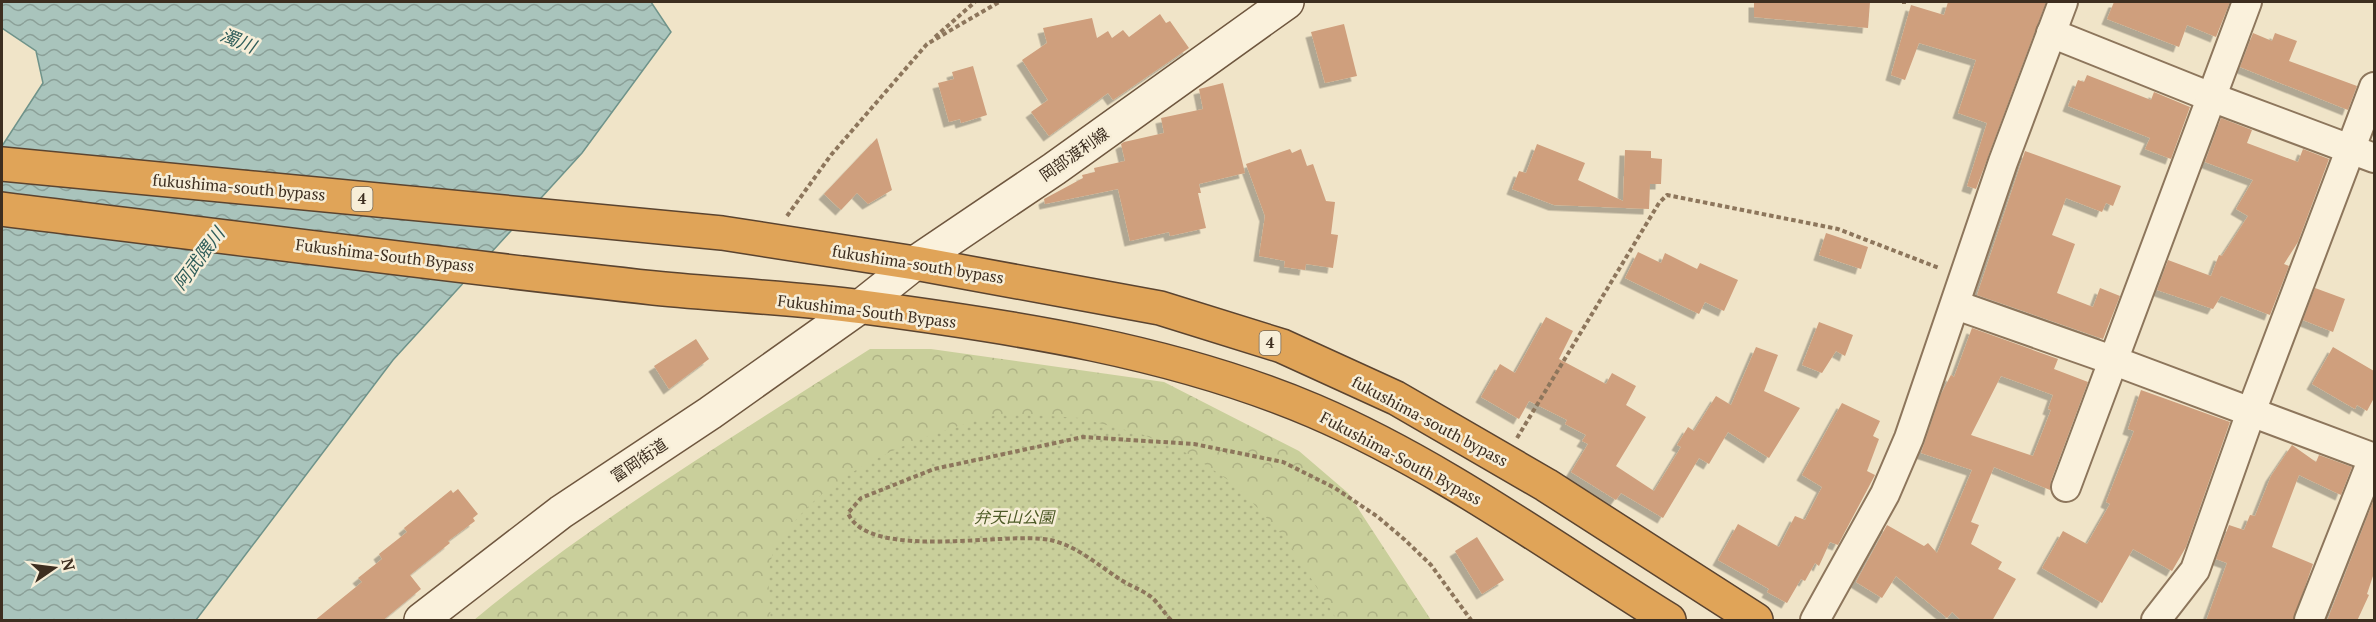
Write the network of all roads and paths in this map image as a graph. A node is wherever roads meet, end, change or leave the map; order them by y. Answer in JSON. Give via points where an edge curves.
{"nodes":[{"id":1,"x":975,"y":2,"type":"edge"},
{"id":2,"x":999,"y":2,"type":"edge"},
{"id":3,"x":1287,"y":2,"type":"edge"},
{"id":4,"x":2063,"y":2,"type":"edge"},
{"id":5,"x":2247,"y":2,"type":"edge"},
{"id":6,"x":2051,"y":33,"type":"junction"},
{"id":7,"x":927,"y":44,"type":"junction"},
{"id":8,"x":2374,"y":87,"type":"edge"},
{"id":9,"x":2211,"y":97,"type":"junction"},
{"id":10,"x":2363,"y":153,"type":"edge"},
{"id":11,"x":2,"y":165,"type":"edge"},
{"id":12,"x":2,"y":210,"type":"edge"},
{"id":13,"x":772,"y":241,"type":"junction"},
{"id":14,"x":915,"y":263,"type":"junction"},
{"id":15,"x":1965,"y":278,"type":"junction"},
{"id":16,"x":1956,"y":305,"type":"junction"},
{"id":17,"x":861,"y":306,"type":"junction"},
{"id":18,"x":2112,"y":360,"type":"junction"},
{"id":19,"x":2251,"y":412,"type":"junction"},
{"id":20,"x":2374,"y":458,"type":"edge"},
{"id":21,"x":1503,"y":460,"type":"junction"},
{"id":22,"x":2066,"y":487,"type":"dead end"},
{"id":23,"x":421,"y":621,"type":"edge"},
{"id":24,"x":1171,"y":621,"type":"edge"},
{"id":25,"x":1472,"y":621,"type":"edge"},
{"id":26,"x":1669,"y":621,"type":"edge"},
{"id":27,"x":1756,"y":621,"type":"edge"},
{"id":28,"x":1815,"y":621,"type":"edge"},
{"id":29,"x":2156,"y":621,"type":"edge"},
{"id":30,"x":2309,"y":621,"type":"edge"}],
"edges":[{"from":1,"to":7,"type":"path"},
{"from":2,"to":7,"type":"path"},
{"from":3,"to":14,"type":"street","name":"岡部渡利線"},
{"from":4,"to":6,"type":"street"},
{"from":5,"to":9,"type":"street"},
{"from":6,"to":9,"type":"street"},
{"from":6,"to":15,"type":"street"},
{"from":7,"to":13,"type":"path","via":[[831,155]]},
{"from":8,"to":10,"type":"street"},
{"from":9,"to":10,"type":"street"},
{"from":9,"to":18,"type":"street"},
{"from":10,"to":19,"type":"street"},
{"from":11,"to":13,"type":"highway","name":"fukushima-south bypass","number":"4","via":[[722,233]]},
{"from":12,"to":17,"type":"highway","name":"Fukushima-South Bypass","via":[[717,294]]},
{"from":13,"to":14,"type":"highway","name":"fukushima-south bypass","number":"4"},
{"from":14,"to":17,"type":"street","name":"岡部渡利線"},
{"from":14,"to":21,"type":"highway","name":"fukushima-south bypass","number":"4","via":[[1160,308],[1282,346],[1396,399]]},
{"from":15,"to":16,"type":"street"},
{"from":15,"to":21,"type":"path","via":[[1838,230],[1667,195]]},
{"from":16,"to":18,"type":"street"},
{"from":16,"to":28,"type":"street","via":[[1885,494]]},
{"from":17,"to":23,"type":"street","name":"富岡街道","via":[[561,512]]},
{"from":17,"to":26,"type":"highway","name":"Fukushima-South Bypass","via":[[1059,338],[1161,361],[1244,385],[1315,412],[1469,493]]},
{"from":18,"to":19,"type":"street"},
{"from":18,"to":22,"type":"street"},
{"from":19,"to":20,"type":"street"},
{"from":19,"to":29,"type":"street","via":[[2195,570]]},
{"from":20,"to":30,"type":"street"},
{"from":21,"to":27,"type":"highway","name":"fukushima-south bypass","number":"4"},
{"from":24,"to":25,"type":"path","via":[[1150,597],[1050,540],[897,540],[864,529],[852,522],[848,513],[861,498],[934,469],[1061,441],[1083,437],[1194,444],[1283,462],[1335,488],[1405,540],[1431,566]]}]}
